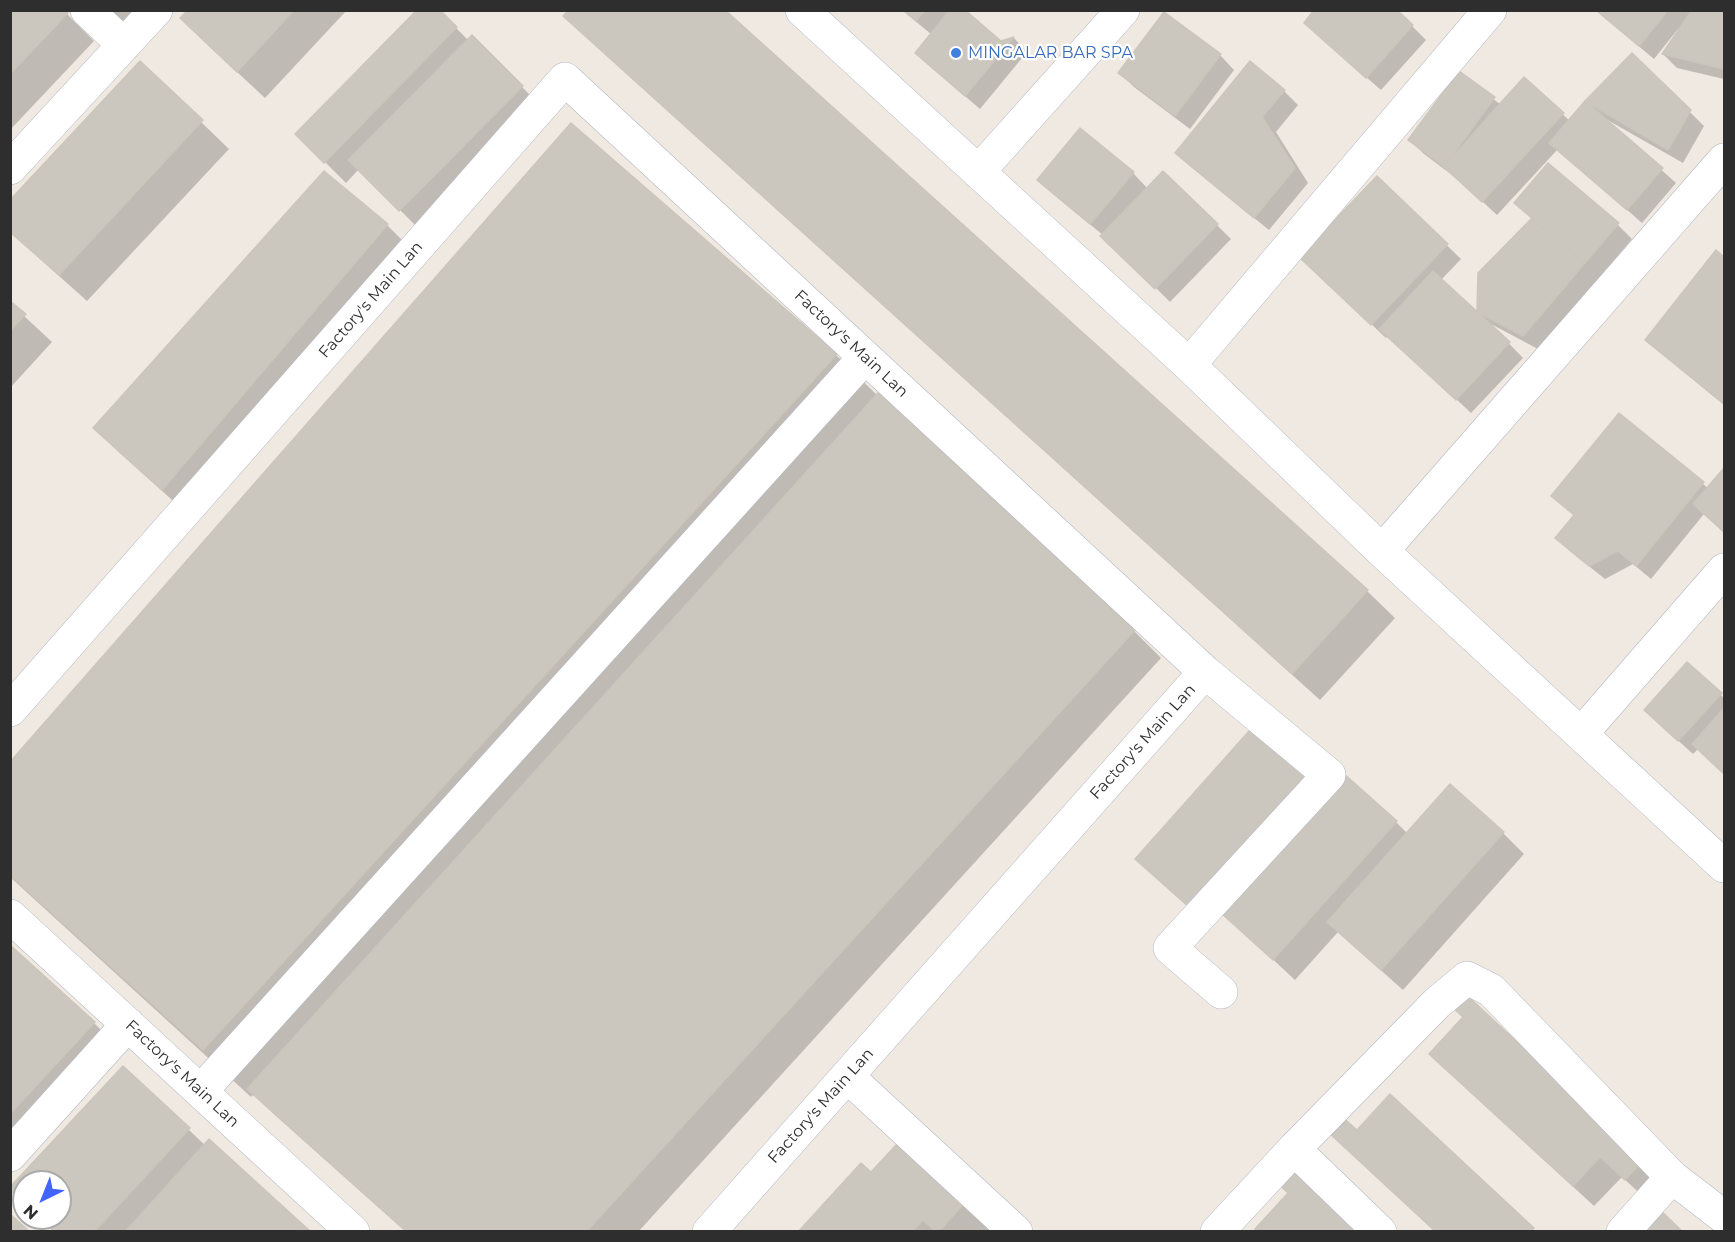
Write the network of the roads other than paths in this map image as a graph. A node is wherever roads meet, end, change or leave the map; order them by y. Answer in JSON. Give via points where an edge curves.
{"nodes":[{"id":1,"x":87,"y":10,"type":"edge"},
{"id":2,"x":156,"y":10,"type":"edge"},
{"id":3,"x":802,"y":10,"type":"edge"},
{"id":4,"x":1123,"y":10,"type":"edge"},
{"id":5,"x":1490,"y":10,"type":"edge"},
{"id":6,"x":124,"y":45,"type":"junction"},
{"id":7,"x":1725,"y":160,"type":"edge"},
{"id":8,"x":10,"y":168,"type":"edge"},
{"id":9,"x":978,"y":171,"type":"junction"},
{"id":10,"x":865,"y":357,"type":"junction"},
{"id":11,"x":1189,"y":365,"type":"junction"},
{"id":12,"x":1382,"y":551,"type":"junction"},
{"id":13,"x":1725,"y":570,"type":"edge"},
{"id":14,"x":1205,"y":672,"type":"junction"},
{"id":15,"x":10,"y":710,"type":"edge"},
{"id":16,"x":1581,"y":734,"type":"junction"},
{"id":17,"x":1725,"y":866,"type":"edge"},
{"id":18,"x":10,"y":916,"type":"edge"},
{"id":19,"x":1221,"y":992,"type":"dead end"},
{"id":20,"x":128,"y":1024,"type":"junction"},
{"id":21,"x":847,"y":1076,"type":"junction"},
{"id":22,"x":201,"y":1091,"type":"junction"},
{"id":23,"x":1294,"y":1149,"type":"junction"},
{"id":24,"x":10,"y":1155,"type":"edge"},
{"id":25,"x":1672,"y":1176,"type":"junction"},
{"id":26,"x":1725,"y":1217,"type":"edge"},
{"id":27,"x":353,"y":1232,"type":"edge"},
{"id":28,"x":709,"y":1232,"type":"edge"},
{"id":29,"x":1016,"y":1232,"type":"edge"},
{"id":30,"x":1217,"y":1232,"type":"edge"},
{"id":31,"x":1380,"y":1232,"type":"edge"},
{"id":32,"x":1623,"y":1232,"type":"edge"}],
"edges":[{"from":1,"to":6,"type":"street"},
{"from":2,"to":6,"type":"street"},
{"from":3,"to":9,"type":"street"},
{"from":4,"to":9,"type":"street"},
{"from":5,"to":11,"type":"street"},
{"from":6,"to":8,"type":"street"},
{"from":7,"to":12,"type":"street"},
{"from":9,"to":11,"type":"street"},
{"from":10,"to":14,"type":"street","name":"Factory's Main Lan"},
{"from":10,"to":15,"type":"street","name":"Factory's Main Lan","via":[[565,79]]},
{"from":10,"to":22,"type":"street"},
{"from":11,"to":12,"type":"street"},
{"from":12,"to":16,"type":"street"},
{"from":13,"to":16,"type":"street"},
{"from":14,"to":19,"type":"street","via":[[1329,775],[1170,948]]},
{"from":14,"to":21,"type":"street","name":"Factory's Main Lan"},
{"from":16,"to":17,"type":"street"},
{"from":18,"to":20,"type":"street","name":"Factory's Main Lan"},
{"from":20,"to":22,"type":"street","name":"Factory's Main Lan"},
{"from":20,"to":24,"type":"street"},
{"from":21,"to":28,"type":"street","name":"Factory's Main Lan"},
{"from":21,"to":29,"type":"street"},
{"from":22,"to":27,"type":"street","name":"Factory's Main Lan"},
{"from":23,"to":25,"type":"street","via":[[1437,1003],[1467,978],[1491,990]]},
{"from":23,"to":30,"type":"street"},
{"from":23,"to":31,"type":"street"},
{"from":25,"to":26,"type":"street"},
{"from":25,"to":32,"type":"street"}]}
